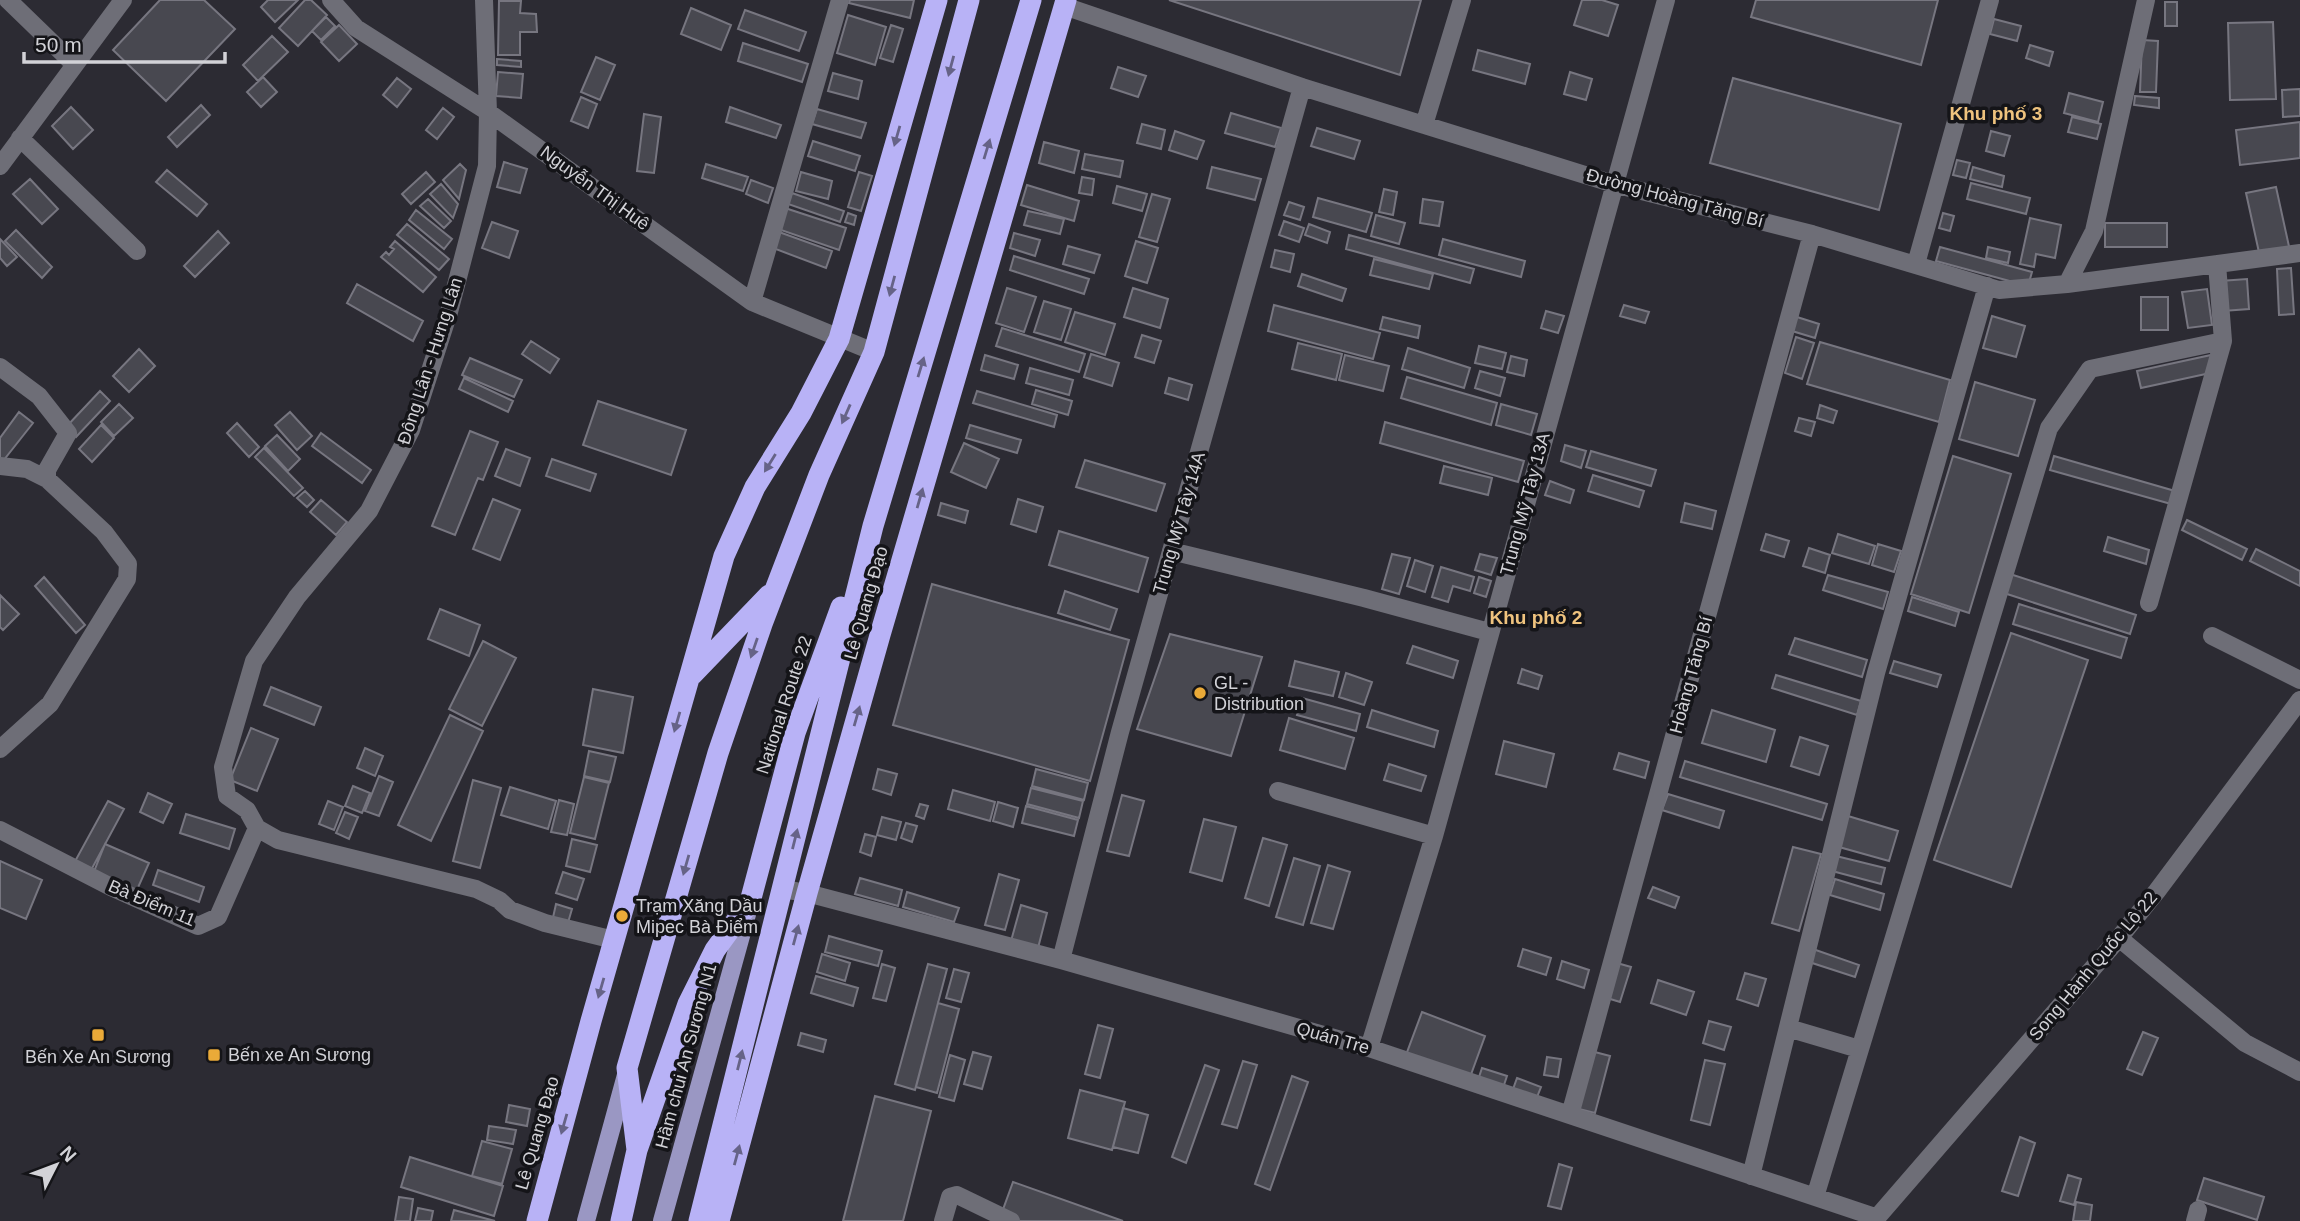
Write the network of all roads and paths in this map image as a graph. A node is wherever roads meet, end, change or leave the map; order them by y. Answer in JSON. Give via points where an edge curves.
{"nodes":[{"id":1,"x":8,"y":0,"type":"edge"},
{"id":2,"x":123,"y":0,"type":"edge"},
{"id":3,"x":331,"y":0,"type":"edge"},
{"id":4,"x":484,"y":0,"type":"edge"},
{"id":5,"x":840,"y":0,"type":"edge"},
{"id":6,"x":937,"y":0,"type":"edge"},
{"id":7,"x":968,"y":0,"type":"edge"},
{"id":8,"x":1031,"y":0,"type":"edge"},
{"id":9,"x":1462,"y":0,"type":"edge"},
{"id":10,"x":1666,"y":0,"type":"edge"},
{"id":11,"x":1990,"y":0,"type":"edge"},
{"id":12,"x":2146,"y":0,"type":"edge"},
{"id":13,"x":1065,"y":3,"type":"edge"},
{"id":14,"x":74,"y":64,"type":"junction"},
{"id":15,"x":1302,"y":87,"type":"junction"},
{"id":16,"x":488,"y":111,"type":"junction"},
{"id":17,"x":1424,"y":125,"type":"junction"},
{"id":18,"x":20,"y":138,"type":"junction"},
{"id":19,"x":0,"y":166,"type":"edge"},
{"id":20,"x":1614,"y":184,"type":"junction"},
{"id":21,"x":1812,"y":234,"type":"junction"},
{"id":22,"x":137,"y":251,"type":"dead end"},
{"id":23,"x":2300,"y":253,"type":"edge"},
{"id":24,"x":1916,"y":264,"type":"junction"},
{"id":25,"x":2217,"y":264,"type":"junction"},
{"id":26,"x":2067,"y":284,"type":"junction"},
{"id":27,"x":1987,"y":286,"type":"junction"},
{"id":28,"x":752,"y":302,"type":"junction"},
{"id":29,"x":839,"y":339,"type":"junction"},
{"id":30,"x":2223,"y":341,"type":"junction"},
{"id":31,"x":874,"y":352,"type":"junction"},
{"id":32,"x":0,"y":367,"type":"edge"},
{"id":33,"x":0,"y":466,"type":"edge"},
{"id":34,"x":47,"y":479,"type":"junction"},
{"id":35,"x":873,"y":526,"type":"junction"},
{"id":36,"x":1171,"y":551,"type":"junction"},
{"id":37,"x":775,"y":588,"type":"junction"},
{"id":38,"x":2149,"y":603,"type":"dead end"},
{"id":39,"x":1489,"y":632,"type":"junction"},
{"id":40,"x":2212,"y":636,"type":"dead end"},
{"id":41,"x":689,"y":679,"type":"junction"},
{"id":42,"x":2300,"y":680,"type":"edge"},
{"id":43,"x":2300,"y":700,"type":"edge"},
{"id":44,"x":0,"y":749,"type":"edge"},
{"id":45,"x":1278,"y":791,"type":"dead end"},
{"id":46,"x":257,"y":828,"type":"junction"},
{"id":47,"x":0,"y":830,"type":"edge"},
{"id":48,"x":1434,"y":836,"type":"junction"},
{"id":49,"x":782,"y":889,"type":"junction"},
{"id":50,"x":807,"y":894,"type":"junction"},
{"id":51,"x":750,"y":902,"type":"junction"},
{"id":52,"x":2119,"y":938,"type":"junction"},
{"id":53,"x":614,"y":940,"type":"junction"},
{"id":54,"x":1061,"y":960,"type":"junction"},
{"id":55,"x":1788,"y":1028,"type":"junction"},
{"id":56,"x":1369,"y":1048,"type":"junction"},
{"id":57,"x":1859,"y":1049,"type":"junction"},
{"id":58,"x":627,"y":1068,"type":"junction"},
{"id":59,"x":2300,"y":1072,"type":"edge"},
{"id":60,"x":1570,"y":1115,"type":"junction"},
{"id":61,"x":637,"y":1150,"type":"junction"},
{"id":62,"x":1751,"y":1176,"type":"junction"},
{"id":63,"x":1815,"y":1197,"type":"junction"},
{"id":64,"x":1875,"y":1219,"type":"edge"},
{"id":65,"x":537,"y":1221,"type":"edge"},
{"id":66,"x":586,"y":1221,"type":"edge"},
{"id":67,"x":621,"y":1221,"type":"edge"},
{"id":68,"x":662,"y":1221,"type":"edge"},
{"id":69,"x":699,"y":1221,"type":"edge"},
{"id":70,"x":719,"y":1221,"type":"edge"},
{"id":71,"x":943,"y":1221,"type":"edge"},
{"id":72,"x":1011,"y":1221,"type":"edge"}],
"edges":[{"from":1,"to":14,"type":"street"},
{"from":2,"to":14,"type":"street"},
{"from":3,"to":16,"type":"street","name":"Nguyễn Thị Huê","via":[[356,28]]},
{"from":4,"to":16,"type":"street","name":"Đông Lân - Hưng Lân"},
{"from":5,"to":28,"type":"street"},
{"from":6,"to":29,"type":"highway","one_way":true},
{"from":7,"to":31,"type":"highway","one_way":true},
{"from":35,"to":8,"type":"highway","name":"Lê Quang Đạo","one_way":true},
{"from":9,"to":17,"type":"street"},
{"from":10,"to":20,"type":"street","name":"Trung Mỹ Tây 13A"},
{"from":11,"to":24,"type":"street"},
{"from":12,"to":26,"type":"street","via":[[2094,231]]},
{"from":13,"to":15,"type":"street","name":"Đường Hoàng Tăng Bí"},
{"from":50,"to":13,"type":"highway","name":"Lê Quang Đạo","one_way":true},
{"from":14,"to":18,"type":"street"},
{"from":15,"to":17,"type":"street","name":"Đường Hoàng Tăng Bí"},
{"from":15,"to":36,"type":"street","name":"Trung Mỹ Tây 14A"},
{"from":16,"to":28,"type":"street","name":"Nguyễn Thị Huê"},
{"from":16,"to":46,"type":"street","name":"Đông Lân - Hưng Lân","via":[[487,166],[449,312],[411,430],[369,511],[297,597],[254,661],[223,767],[227,796],[247,810]]},
{"from":17,"to":20,"type":"street","name":"Đường Hoàng Tăng Bí"},
{"from":18,"to":19,"type":"street"},
{"from":18,"to":22,"type":"street"},
{"from":20,"to":21,"type":"street","name":"Đường Hoàng Tăng Bí"},
{"from":20,"to":39,"type":"street","name":"Trung Mỹ Tây 13A"},
{"from":21,"to":24,"type":"street","name":"Đường Hoàng Tăng Bí"},
{"from":21,"to":60,"type":"street","name":"Hoàng Tăng Bí"},
{"from":23,"to":25,"type":"street","name":"Đường Hoàng Tăng Bí"},
{"from":24,"to":27,"type":"street","name":"Đường Hoàng Tăng Bí"},
{"from":25,"to":26,"type":"street","name":"Đường Hoàng Tăng Bí"},
{"from":25,"to":30,"type":"street"},
{"from":26,"to":27,"type":"street","name":"Đường Hoàng Tăng Bí","via":[[1999,290]]},
{"from":27,"to":55,"type":"street","via":[[1876,673]]},
{"from":28,"to":29,"type":"street","name":"Nguyễn Thị Huê"},
{"from":29,"to":31,"type":"street","name":"Nguyễn Thị Huê"},
{"from":29,"to":41,"type":"highway","one_way":true,"via":[[755,487],[724,556]]},
{"from":30,"to":38,"type":"street"},
{"from":30,"to":57,"type":"street","via":[[2090,369],[2049,428]]},
{"from":31,"to":37,"type":"highway","one_way":true},
{"from":32,"to":34,"type":"street","via":[[39,397],[68,433],[47,470]]},
{"from":33,"to":34,"type":"street","via":[[27,469]]},
{"from":34,"to":44,"type":"street","via":[[117,546],[128,564],[127,579],[50,704]]},
{"from":49,"to":35,"type":"highway","name":"Lê Quang Đạo","one_way":true},
{"from":35,"to":51,"type":"highway","name":"National Route 22","via":[[795,733]]},
{"from":36,"to":39,"type":"street"},
{"from":36,"to":54,"type":"street","name":"Trung Mỹ Tây 14A"},
{"from":37,"to":41,"type":"highway"},
{"from":37,"to":58,"type":"highway","one_way":true,"via":[[718,753]]},
{"from":39,"to":48,"type":"street","name":"Trung Mỹ Tây 13A"},
{"from":40,"to":42,"type":"street"},
{"from":41,"to":53,"type":"highway","one_way":true},
{"from":43,"to":52,"type":"street","name":"Song Hành Quốc Lộ 22"},
{"from":45,"to":48,"type":"street"},
{"from":46,"to":47,"type":"street","name":"Bà Điểm 11","via":[[218,917],[198,926]]},
{"from":46,"to":53,"type":"street","via":[[278,840],[476,889],[545,923]]},
{"from":48,"to":56,"type":"street","name":"Trung Mỹ Tây 13A"},
{"from":49,"to":50,"type":"street","name":"Quán Tre"},
{"from":69,"to":49,"type":"highway","name":"Lê Quang Đạo","one_way":true},
{"from":50,"to":54,"type":"street","name":"Quán Tre"},
{"from":70,"to":50,"type":"highway","name":"Lê Quang Đạo","one_way":true},
{"from":51,"to":61,"type":"highway","via":[[715,950],[688,1004]]},
{"from":51,"to":68,"type":"main road","name":"Hầm chui An Sương N1"},
{"from":52,"to":59,"type":"street","via":[[2245,1043]]},
{"from":52,"to":64,"type":"street","name":"Song Hành Quốc Lộ 22"},
{"from":53,"to":65,"type":"highway","name":"Lê Quang Đạo","one_way":true},
{"from":54,"to":56,"type":"street","name":"Quán Tre"},
{"from":55,"to":57,"type":"street"},
{"from":55,"to":62,"type":"street"},
{"from":56,"to":60,"type":"street","name":"Quán Tre"},
{"from":57,"to":63,"type":"street"},
{"from":58,"to":61,"type":"highway"},
{"from":58,"to":66,"type":"main road"},
{"from":60,"to":62,"type":"street","name":"Quán Tre"},
{"from":61,"to":67,"type":"highway"},
{"from":62,"to":63,"type":"street","name":"Quán Tre"},
{"from":63,"to":64,"type":"street","name":"Quán Tre"},
{"from":71,"to":72,"type":"street","via":[[950,1197],[957,1195]]}]}
